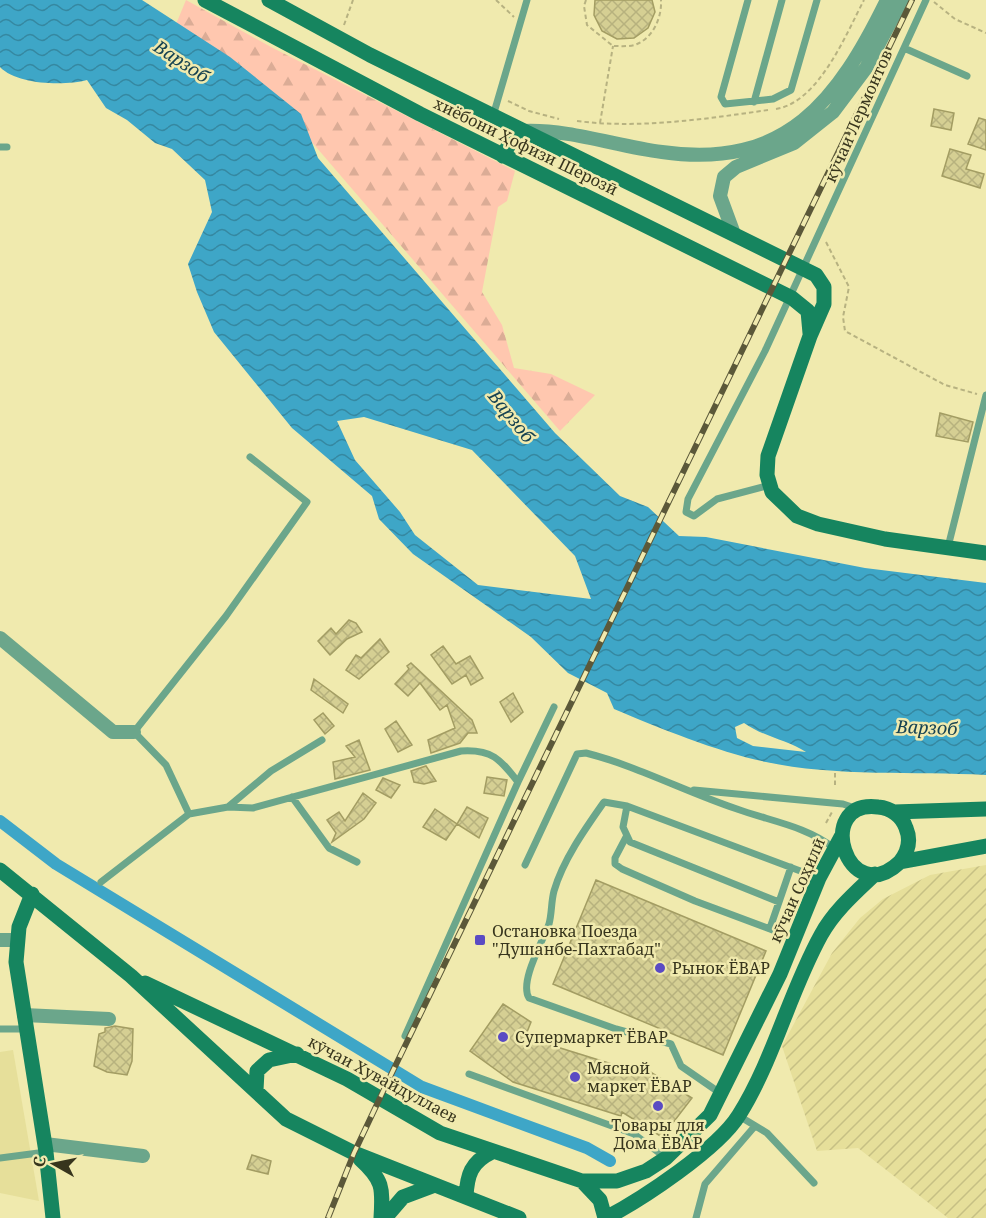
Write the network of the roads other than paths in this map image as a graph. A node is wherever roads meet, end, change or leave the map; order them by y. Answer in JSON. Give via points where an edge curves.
{"nodes":[{"id":1,"x":205,"y":0,"type":"edge"},
{"id":2,"x":269,"y":0,"type":"edge"},
{"id":3,"x":527,"y":0,"type":"edge"},
{"id":4,"x":748,"y":0,"type":"edge"},
{"id":5,"x":782,"y":0,"type":"edge"},
{"id":6,"x":817,"y":0,"type":"edge"},
{"id":7,"x":887,"y":0,"type":"edge"},
{"id":8,"x":902,"y":0,"type":"edge"},
{"id":9,"x":926,"y":0,"type":"edge"},
{"id":10,"x":903,"y":48,"type":"junction"},
{"id":11,"x":967,"y":76,"type":"dead end"},
{"id":12,"x":754,"y":102,"type":"junction"},
{"id":13,"x":493,"y":116,"type":"junction"},
{"id":14,"x":520,"y":130,"type":"junction"},
{"id":15,"x":503,"y":156,"type":"junction"},
{"id":16,"x":734,"y":234,"type":"junction"},
{"id":17,"x":810,"y":336,"type":"junction"},
{"id":18,"x":986,"y":395,"type":"edge"},
{"id":19,"x":977,"y":434,"type":"junction"},
{"id":20,"x":986,"y":437,"type":"edge"},
{"id":21,"x":250,"y":458,"type":"dead end"},
{"id":22,"x":770,"y":485,"type":"junction"},
{"id":23,"x":948,"y":549,"type":"junction"},
{"id":24,"x":986,"y":553,"type":"edge"},
{"id":25,"x":0,"y":638,"type":"edge"},
{"id":26,"x":554,"y":707,"type":"dead end"},
{"id":27,"x":134,"y":732,"type":"junction"},
{"id":28,"x":322,"y":740,"type":"dead end"},
{"id":29,"x":518,"y":782,"type":"junction"},
{"id":30,"x":685,"y":790,"type":"junction"},
{"id":31,"x":292,"y":796,"type":"junction"},
{"id":32,"x":627,"y":806,"type":"junction"},
{"id":33,"x":228,"y":807,"type":"junction"},
{"id":34,"x":861,"y":809,"type":"junction"},
{"id":35,"x":986,"y":809,"type":"edge"},
{"id":36,"x":894,"y":812,"type":"junction"},
{"id":37,"x":189,"y":814,"type":"junction"},
{"id":38,"x":626,"y":837,"type":"junction"},
{"id":39,"x":838,"y":842,"type":"junction"},
{"id":40,"x":986,"y":846,"type":"edge"},
{"id":41,"x":357,"y":861,"type":"dead end"},
{"id":42,"x":900,"y":862,"type":"junction"},
{"id":43,"x":525,"y":865,"type":"dead end"},
{"id":44,"x":791,"y":867,"type":"junction"},
{"id":45,"x":0,"y":870,"type":"edge"},
{"id":46,"x":875,"y":874,"type":"junction"},
{"id":47,"x":813,"y":875,"type":"junction"},
{"id":48,"x":101,"y":882,"type":"dead end"},
{"id":49,"x":32,"y":894,"type":"junction"},
{"id":50,"x":779,"y":902,"type":"junction"},
{"id":51,"x":770,"y":928,"type":"junction"},
{"id":52,"x":794,"y":938,"type":"junction"},
{"id":53,"x":18,"y":939,"type":"junction"},
{"id":54,"x":0,"y":940,"type":"edge"},
{"id":55,"x":131,"y":976,"type":"junction"},
{"id":56,"x":109,"y":1018,"type":"dead end"},
{"id":57,"x":25,"y":1022,"type":"junction"},
{"id":58,"x":0,"y":1029,"type":"edge"},
{"id":59,"x":405,"y":1036,"type":"dead end"},
{"id":60,"x":297,"y":1054,"type":"junction"},
{"id":61,"x":469,"y":1074,"type":"dead end"},
{"id":62,"x":256,"y":1090,"type":"junction"},
{"id":63,"x":720,"y":1094,"type":"junction"},
{"id":64,"x":739,"y":1116,"type":"junction"},
{"id":65,"x":755,"y":1126,"type":"junction"},
{"id":66,"x":46,"y":1148,"type":"junction"},
{"id":67,"x":492,"y":1152,"type":"junction"},
{"id":68,"x":354,"y":1153,"type":"junction"},
{"id":69,"x":143,"y":1156,"type":"dead end"},
{"id":70,"x":0,"y":1158,"type":"edge"},
{"id":71,"x":666,"y":1158,"type":"junction"},
{"id":72,"x":582,"y":1181,"type":"junction"},
{"id":73,"x":814,"y":1183,"type":"dead end"},
{"id":74,"x":435,"y":1185,"type":"junction"},
{"id":75,"x":466,"y":1197,"type":"junction"},
{"id":76,"x":509,"y":1216,"type":"edge"},
{"id":77,"x":53,"y":1218,"type":"edge"},
{"id":78,"x":383,"y":1218,"type":"edge"},
{"id":79,"x":606,"y":1218,"type":"edge"},
{"id":80,"x":696,"y":1218,"type":"edge"}],
"edges":[{"from":1,"to":15,"type":"street","name":"хиёбони Ҳофизи Шерозӣ"},
{"from":2,"to":13,"type":"street","name":"хиёбони Ҳофизи Шерозӣ"},
{"from":3,"to":13,"type":"lane"},
{"from":4,"to":12,"type":"lane","via":[[721,100],[725,104]]},
{"from":5,"to":12,"type":"lane"},
{"from":6,"to":12,"type":"lane","via":[[791,90],[779,98]]},
{"from":7,"to":14,"type":"street","via":[[856,60],[830,97],[799,124],[766,143],[724,152],[675,154],[557,130]]},
{"from":8,"to":16,"type":"street","via":[[866,68],[834,112],[794,143],[736,167],[724,177],[720,196]]},
{"from":9,"to":10,"type":"lane","name":"кӯчаи Лермонтов"},
{"from":10,"to":11,"type":"lane"},
{"from":10,"to":22,"type":"lane","name":"кӯчаи Лермонтов","via":[[816,243],[688,499],[686,512],[694,516],[717,499]]},
{"from":13,"to":14,"type":"street","name":"хиёбони Ҳофизи Шерозӣ"},
{"from":14,"to":15,"type":"street"},
{"from":14,"to":16,"type":"street","name":"хиёбони Ҳофизи Шерозӣ"},
{"from":15,"to":17,"type":"street","name":"хиёбони Ҳофизи Шерозӣ","via":[[792,298],[810,316]]},
{"from":16,"to":17,"type":"street","name":"хиёбони Ҳофизи Шерозӣ","via":[[820,278],[825,298]]},
{"from":17,"to":22,"type":"street","name":"хиёбони Ҳофизи Шерозӣ","via":[[768,456]]},
{"from":18,"to":19,"type":"lane"},
{"from":19,"to":20,"type":"lane"},
{"from":19,"to":23,"type":"lane"},
{"from":21,"to":27,"type":"lane","via":[[306,502],[226,616]]},
{"from":22,"to":23,"type":"street","via":[[781,503],[797,516],[818,524]]},
{"from":23,"to":24,"type":"street"},
{"from":25,"to":27,"type":"street","via":[[113,732]]},
{"from":26,"to":29,"type":"lane"},
{"from":27,"to":37,"type":"lane","via":[[166,765]]},
{"from":28,"to":33,"type":"lane","via":[[271,771]]},
{"from":29,"to":31,"type":"lane","via":[[490,753],[461,750]]},
{"from":29,"to":59,"type":"lane"},
{"from":30,"to":34,"type":"lane","via":[[843,804]]},
{"from":30,"to":39,"type":"lane"},
{"from":30,"to":43,"type":"lane","via":[[603,758],[577,754]]},
{"from":31,"to":33,"type":"lane","via":[[253,808]]},
{"from":31,"to":41,"type":"lane","via":[[329,848]]},
{"from":32,"to":38,"type":"lane","via":[[623,827]]},
{"from":32,"to":44,"type":"lane"},
{"from":32,"to":63,"type":"lane","via":[[604,802],[572,851],[554,891],[550,922],[528,976],[526,994],[616,1029],[671,1044],[681,1066]]},
{"from":33,"to":37,"type":"lane"},
{"from":34,"to":36,"type":"street","via":[[874,806]]},
{"from":34,"to":39,"type":"street","name":"кӯчаи Соҳилӣ","via":[[845,824]]},
{"from":35,"to":36,"type":"street"},
{"from":36,"to":42,"type":"street","via":[[904,823],[908,836],[907,850]]},
{"from":37,"to":48,"type":"lane"},
{"from":38,"to":50,"type":"lane","via":[[630,842]]},
{"from":38,"to":51,"type":"lane","via":[[615,858],[615,864],[622,869]]},
{"from":39,"to":46,"type":"street","name":"кӯчаи Соҳилӣ","via":[[850,863]]},
{"from":39,"to":47,"type":"street","name":"кӯчаи Соҳилӣ"},
{"from":40,"to":42,"type":"street"},
{"from":42,"to":46,"type":"street","via":[[889,871]]},
{"from":44,"to":47,"type":"lane"},
{"from":44,"to":50,"type":"lane"},
{"from":45,"to":49,"type":"street","name":"кӯчаи Хувайдуллаев"},
{"from":46,"to":64,"type":"street","via":[[821,934],[764,1068]]},
{"from":47,"to":52,"type":"street","name":"кӯчаи Соҳилӣ"},
{"from":49,"to":53,"type":"street"},
{"from":49,"to":55,"type":"street","name":"кӯчаи Хувайдуллаев"},
{"from":50,"to":51,"type":"lane"},
{"from":51,"to":52,"type":"lane"},
{"from":52,"to":63,"type":"street","name":"кӯчаи Соҳилӣ"},
{"from":53,"to":54,"type":"street"},
{"from":53,"to":57,"type":"street","via":[[16,962]]},
{"from":55,"to":60,"type":"street","name":"кӯчаи Хувайдуллаев"},
{"from":55,"to":62,"type":"street","name":"кӯчаи Хувайдуллаев"},
{"from":56,"to":57,"type":"street"},
{"from":57,"to":58,"type":"lane"},
{"from":57,"to":66,"type":"street"},
{"from":60,"to":62,"type":"street","via":[[269,1060],[257,1071]]},
{"from":60,"to":67,"type":"street","name":"кӯчаи Хувайдуллаев","via":[[440,1133]]},
{"from":61,"to":71,"type":"lane","via":[[634,1134]]},
{"from":62,"to":68,"type":"street","name":"кӯчаи Хувайдуллаев","via":[[286,1119]]},
{"from":63,"to":71,"type":"street","name":"кӯчаи Соҳилӣ","via":[[710,1114]]},
{"from":64,"to":65,"type":"lane"},
{"from":64,"to":79,"type":"street","via":[[724,1134],[642,1200]]},
{"from":65,"to":73,"type":"lane","via":[[767,1133]]},
{"from":65,"to":80,"type":"lane","via":[[705,1184]]},
{"from":66,"to":69,"type":"street"},
{"from":66,"to":70,"type":"lane"},
{"from":66,"to":77,"type":"street"},
{"from":67,"to":72,"type":"street","name":"кӯчаи Хувайдуллаев"},
{"from":67,"to":75,"type":"street","via":[[471,1169]]},
{"from":68,"to":74,"type":"street","name":"кӯчаи Хувайдуллаев"},
{"from":68,"to":78,"type":"street","via":[[378,1176]]},
{"from":71,"to":72,"type":"street","name":"кӯчаи Соҳилӣ","via":[[616,1181]]},
{"from":72,"to":79,"type":"street","via":[[600,1200]]},
{"from":74,"to":75,"type":"street","name":"кӯчаи Хувайдуллаев"},
{"from":74,"to":78,"type":"street","via":[[403,1197]]},
{"from":75,"to":76,"type":"street","name":"кӯчаи Хувайдуллаев"}]}
